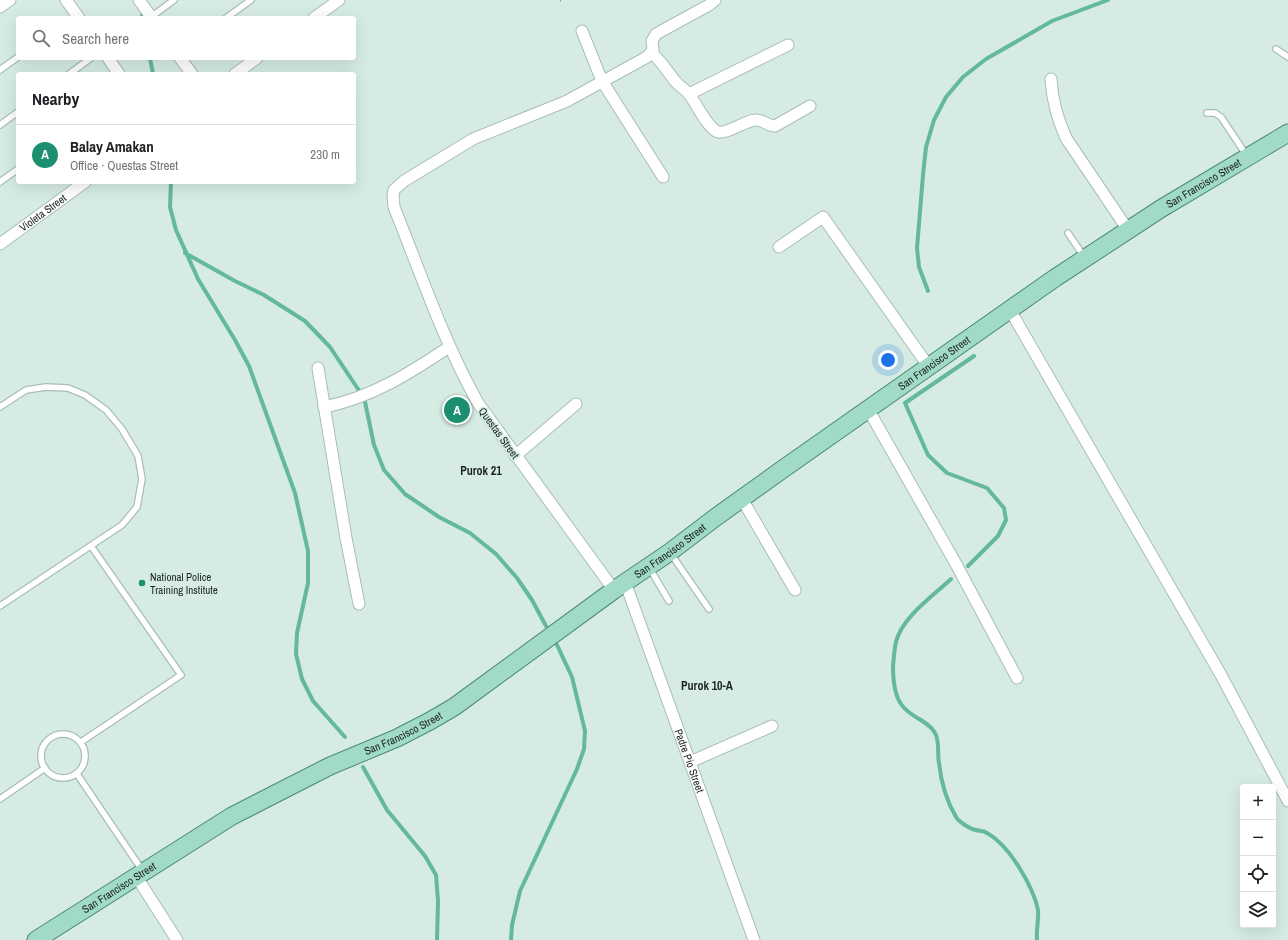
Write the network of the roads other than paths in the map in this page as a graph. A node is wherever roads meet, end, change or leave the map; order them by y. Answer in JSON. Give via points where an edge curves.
{"nodes":[{"id":1,"x":10,"y":0,"type":"edge"},
{"id":2,"x":66,"y":0,"type":"edge"},
{"id":3,"x":139,"y":0,"type":"edge"},
{"id":4,"x":174,"y":0,"type":"edge"},
{"id":5,"x":251,"y":0,"type":"edge"},
{"id":6,"x":339,"y":0,"type":"edge"},
{"id":7,"x":715,"y":0,"type":"edge"},
{"id":8,"x":0,"y":7,"type":"edge"},
{"id":9,"x":75,"y":16,"type":"edge"},
{"id":10,"x":150,"y":16,"type":"edge"},
{"id":11,"x":154,"y":16,"type":"edge"},
{"id":12,"x":229,"y":16,"type":"edge"},
{"id":13,"x":317,"y":16,"type":"edge"},
{"id":14,"x":582,"y":31,"type":"dead end"},
{"id":15,"x":788,"y":45,"type":"dead end"},
{"id":16,"x":1276,"y":49,"type":"dead end"},
{"id":17,"x":652,"y":53,"type":"junction"},
{"id":18,"x":1288,"y":56,"type":"edge"},
{"id":19,"x":16,"y":58,"type":"edge"},
{"id":20,"x":88,"y":60,"type":"edge"},
{"id":21,"x":109,"y":60,"type":"edge"},
{"id":22,"x":182,"y":60,"type":"edge"},
{"id":23,"x":254,"y":60,"type":"edge"},
{"id":24,"x":0,"y":70,"type":"edge"},
{"id":25,"x":72,"y":72,"type":"edge"},
{"id":26,"x":118,"y":72,"type":"edge"},
{"id":27,"x":190,"y":72,"type":"edge"},
{"id":28,"x":238,"y":72,"type":"edge"},
{"id":29,"x":1051,"y":79,"type":"dead end"},
{"id":30,"x":602,"y":81,"type":"junction"},
{"id":31,"x":689,"y":94,"type":"junction"},
{"id":32,"x":810,"y":106,"type":"dead end"},
{"id":33,"x":1207,"y":113,"type":"dead end"},
{"id":34,"x":16,"y":114,"type":"edge"},
{"id":35,"x":0,"y":126,"type":"edge"},
{"id":36,"x":1288,"y":133,"type":"edge"},
{"id":37,"x":1248,"y":156,"type":"junction"},
{"id":38,"x":16,"y":170,"type":"edge"},
{"id":39,"x":663,"y":177,"type":"dead end"},
{"id":40,"x":0,"y":182,"type":"edge"},
{"id":41,"x":82,"y":184,"type":"edge"},
{"id":42,"x":1128,"y":230,"type":"junction"},
{"id":43,"x":1068,"y":233,"type":"dead end"},
{"id":44,"x":0,"y":244,"type":"edge"},
{"id":45,"x":779,"y":247,"type":"dead end"},
{"id":46,"x":1085,"y":258,"type":"junction"},
{"id":47,"x":1010,"y":310,"type":"junction"},
{"id":48,"x":449,"y":347,"type":"junction"},
{"id":49,"x":929,"y":367,"type":"junction"},
{"id":50,"x":318,"y":368,"type":"dead end"},
{"id":51,"x":576,"y":404,"type":"dead end"},
{"id":52,"x":0,"y":407,"type":"edge"},
{"id":53,"x":324,"y":407,"type":"junction"},
{"id":54,"x":868,"y":409,"type":"junction"},
{"id":55,"x":515,"y":456,"type":"junction"},
{"id":56,"x":742,"y":499,"type":"junction"},
{"id":57,"x":91,"y":546,"type":"junction"},
{"id":58,"x":670,"y":552,"type":"junction"},
{"id":59,"x":648,"y":566,"type":"junction"},
{"id":60,"x":619,"y":586,"type":"junction"},
{"id":61,"x":795,"y":590,"type":"dead end"},
{"id":62,"x":668,"y":601,"type":"dead end"},
{"id":63,"x":359,"y":604,"type":"dead end"},
{"id":64,"x":0,"y":606,"type":"edge"},
{"id":65,"x":709,"y":609,"type":"dead end"},
{"id":66,"x":1017,"y":678,"type":"dead end"},
{"id":67,"x":772,"y":726,"type":"dead end"},
{"id":68,"x":81,"y":742,"type":"junction"},
{"id":69,"x":690,"y":762,"type":"junction"},
{"id":70,"x":45,"y":768,"type":"junction"},
{"id":71,"x":77,"y":774,"type":"junction"},
{"id":72,"x":0,"y":799,"type":"edge"},
{"id":73,"x":1288,"y":801,"type":"edge"},
{"id":74,"x":139,"y":874,"type":"junction"},
{"id":75,"x":36,"y":940,"type":"edge"},
{"id":76,"x":177,"y":940,"type":"edge"},
{"id":77,"x":754,"y":940,"type":"edge"}],
"edges":[{"from":1,"to":8,"type":"street"},
{"from":2,"to":9,"type":"street"},
{"from":3,"to":10,"type":"street"},
{"from":4,"to":11,"type":"lane"},
{"from":5,"to":12,"type":"lane"},
{"from":6,"to":13,"type":"street"},
{"from":7,"to":17,"type":"street","via":[[656,34],[652,41]]},
{"from":14,"to":30,"type":"street"},
{"from":15,"to":31,"type":"street"},
{"from":16,"to":18,"type":"lane"},
{"from":17,"to":30,"type":"street"},
{"from":17,"to":31,"type":"street","via":[[676,83]]},
{"from":19,"to":24,"type":"lane"},
{"from":20,"to":25,"type":"lane"},
{"from":21,"to":26,"type":"street"},
{"from":22,"to":27,"type":"street"},
{"from":23,"to":28,"type":"street"},
{"from":29,"to":42,"type":"street","via":[[1052,100],[1066,138]]},
{"from":30,"to":39,"type":"street"},
{"from":30,"to":48,"type":"street","name":"Questas Street","via":[[567,101],[473,139],[404,181],[394,190],[394,207]]},
{"from":31,"to":32,"type":"street","via":[[711,128],[717,132],[756,119],[775,126]]},
{"from":33,"to":37,"type":"lane","via":[[1215,113],[1221,117]]},
{"from":34,"to":35,"type":"lane"},
{"from":36,"to":37,"type":"main road","name":"San Francisco Street"},
{"from":37,"to":42,"type":"main road","name":"San Francisco Street"},
{"from":38,"to":40,"type":"lane"},
{"from":41,"to":44,"type":"street","name":"Violeta Street"},
{"from":42,"to":46,"type":"main road","name":"San Francisco Street"},
{"from":43,"to":46,"type":"lane"},
{"from":45,"to":49,"type":"street","via":[[823,217]]},
{"from":46,"to":47,"type":"main road","name":"San Francisco Street"},
{"from":47,"to":49,"type":"main road","name":"San Francisco Street"},
{"from":47,"to":73,"type":"street","via":[[1221,675]]},
{"from":48,"to":53,"type":"street","via":[[395,382],[342,404]]},
{"from":48,"to":55,"type":"street","name":"Questas Street","via":[[478,404]]},
{"from":49,"to":54,"type":"main road","name":"San Francisco Street"},
{"from":50,"to":53,"type":"street"},
{"from":51,"to":55,"type":"street"},
{"from":52,"to":57,"type":"lane","via":[[26,390],[46,387],[68,388],[85,395],[106,410],[122,429],[138,456],[142,479],[137,507],[122,525]]},
{"from":53,"to":63,"type":"street"},
{"from":54,"to":56,"type":"main road","name":"San Francisco Street"},
{"from":54,"to":66,"type":"street"},
{"from":55,"to":60,"type":"street","name":"Questas Street"},
{"from":56,"to":58,"type":"main road","name":"San Francisco Street"},
{"from":56,"to":61,"type":"street"},
{"from":57,"to":64,"type":"lane"},
{"from":57,"to":68,"type":"lane","via":[[181,675]]},
{"from":58,"to":59,"type":"main road","name":"San Francisco Street"},
{"from":58,"to":65,"type":"lane"},
{"from":59,"to":60,"type":"main road","name":"San Francisco Street"},
{"from":59,"to":62,"type":"lane"},
{"from":60,"to":69,"type":"street","name":"Padre Pio Street"},
{"from":60,"to":74,"type":"main road","name":"San Francisco Street","via":[[477,690],[430,721],[262,800]]},
{"from":67,"to":69,"type":"street"},
{"from":68,"to":70,"type":"lane","via":[[69,734],[61,734],[48,740],[41,753]]},
{"from":68,"to":71,"type":"lane","via":[[86,755],[85,762]]},
{"from":69,"to":77,"type":"street","name":"Padre Pio Street"},
{"from":70,"to":71,"type":"lane","via":[[60,778]]},
{"from":70,"to":72,"type":"lane"},
{"from":71,"to":74,"type":"lane"},
{"from":74,"to":75,"type":"main road","name":"San Francisco Street"},
{"from":74,"to":76,"type":"street"}]}
